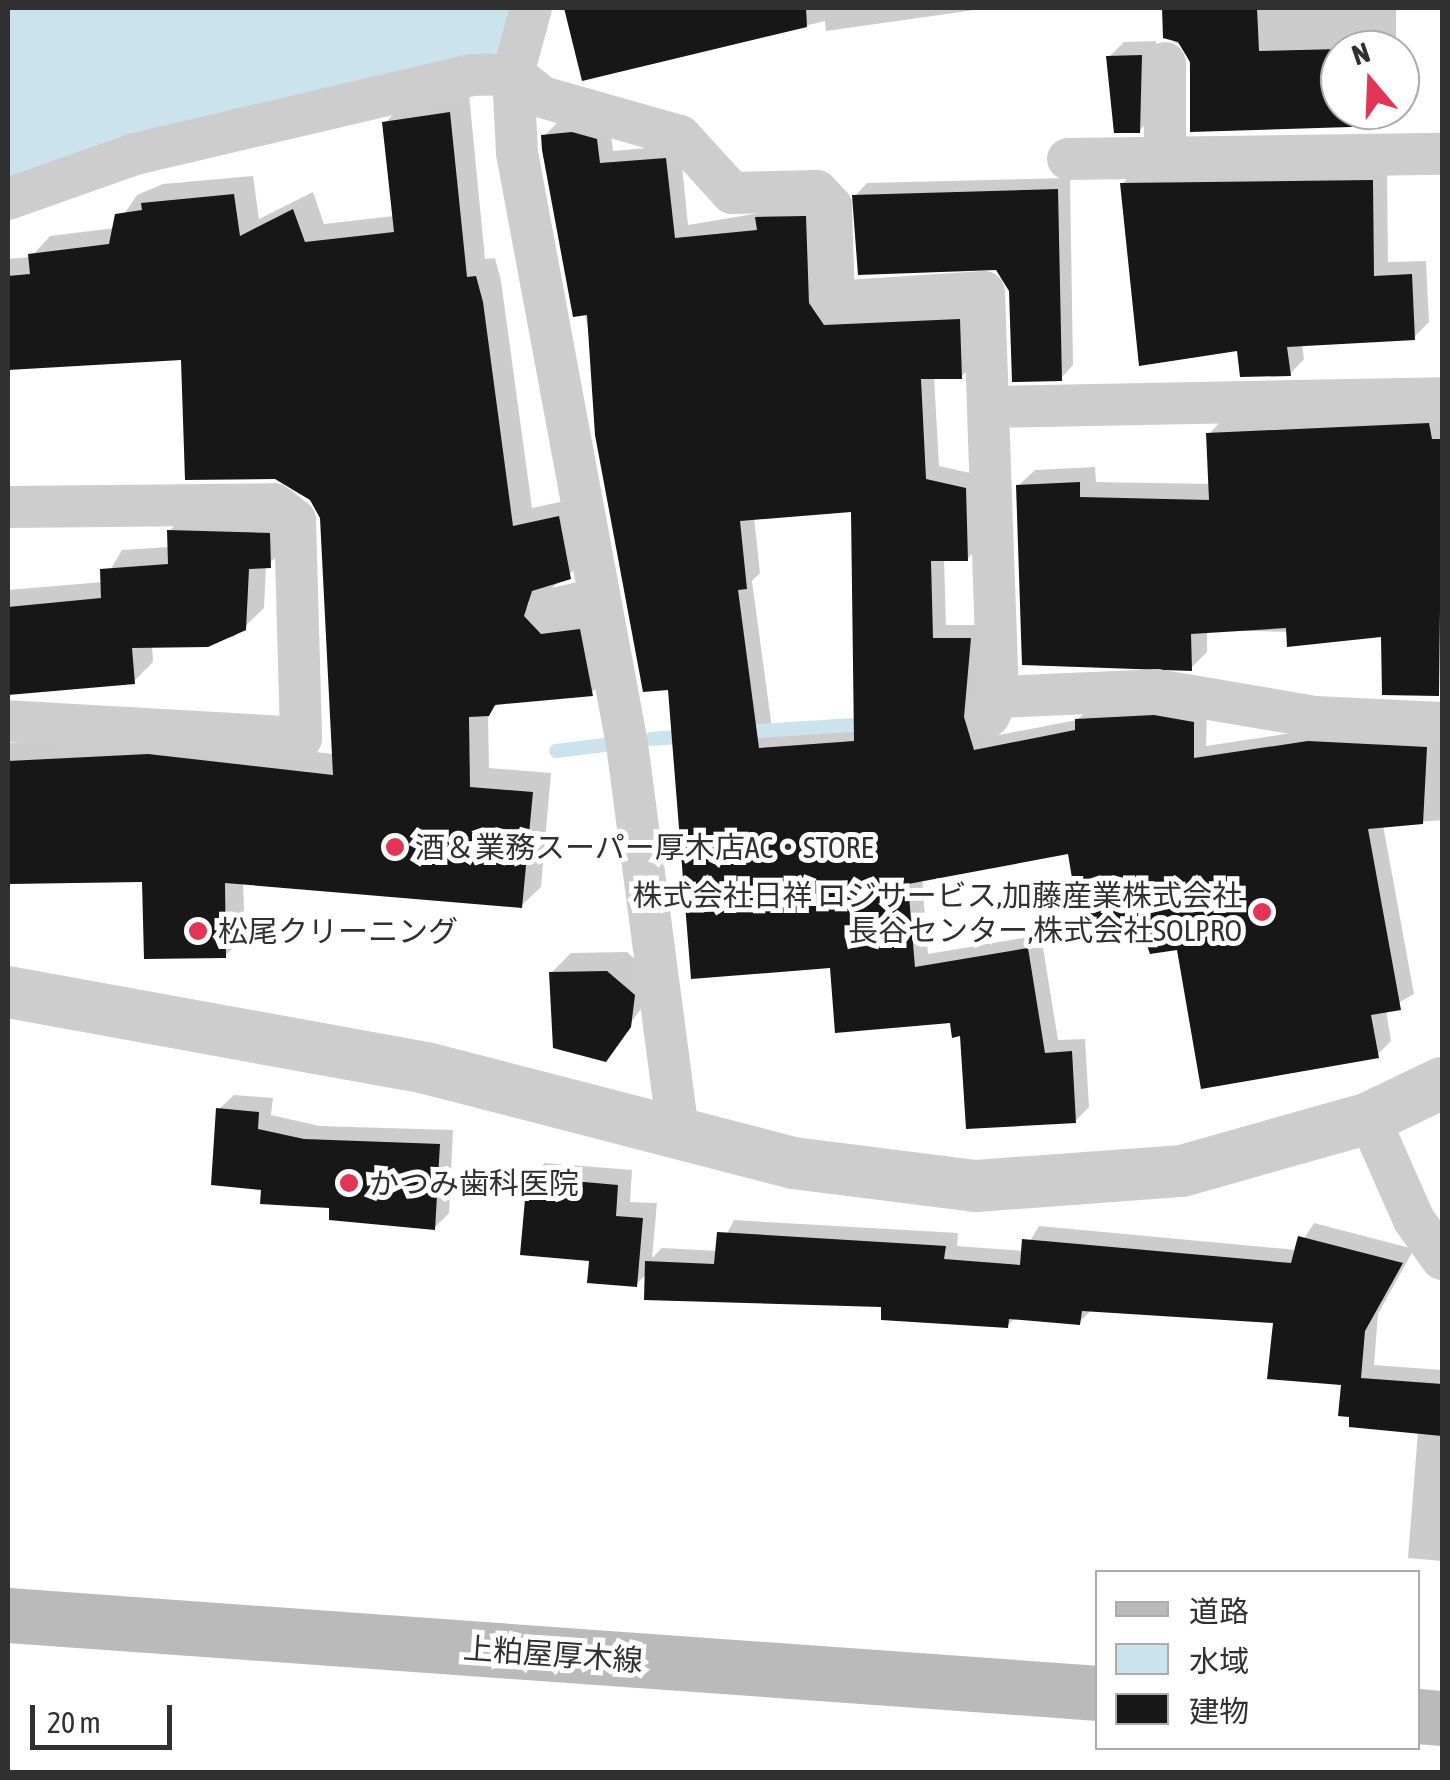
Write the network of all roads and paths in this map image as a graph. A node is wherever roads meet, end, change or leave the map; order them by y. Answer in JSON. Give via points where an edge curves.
{"nodes":[{"id":1,"x":531,"y":8,"type":"edge"},
{"id":2,"x":1165,"y":64,"type":"dead end"},
{"id":3,"x":513,"y":74,"type":"junction"},
{"id":4,"x":1442,"y":154,"type":"edge"},
{"id":5,"x":1068,"y":159,"type":"dead end"},
{"id":6,"x":1165,"y":159,"type":"junction"},
{"id":7,"x":8,"y":199,"type":"edge"},
{"id":8,"x":1442,"y":398,"type":"edge"},
{"id":9,"x":988,"y":408,"type":"junction"},
{"id":10,"x":8,"y":507,"type":"edge"},
{"id":11,"x":599,"y":599,"type":"junction"},
{"id":12,"x":548,"y":610,"type":"dead end"},
{"id":13,"x":8,"y":721,"type":"edge"},
{"id":14,"x":1442,"y":723,"type":"edge"},
{"id":15,"x":8,"y":992,"type":"edge"},
{"id":16,"x":1442,"y":1082,"type":"edge"},
{"id":17,"x":1369,"y":1118,"type":"junction"},
{"id":18,"x":678,"y":1134,"type":"junction"},
{"id":19,"x":1442,"y":1258,"type":"edge"},
{"id":20,"x":8,"y":1615,"type":"edge"},
{"id":21,"x":1095,"y":1693,"type":"edge"}],
"edges":[{"from":1,"to":3,"type":"street"},
{"from":2,"to":6,"type":"street"},
{"from":3,"to":7,"type":"street","via":[[473,75],[135,154]]},
{"from":3,"to":9,"type":"street","via":[[542,97],[680,136],[732,193],[817,191],[831,206],[834,302],[984,292]]},
{"from":3,"to":11,"type":"street","via":[[516,153]]},
{"from":4,"to":6,"type":"street"},
{"from":5,"to":6,"type":"street"},
{"from":8,"to":9,"type":"street"},
{"from":9,"to":14,"type":"street","via":[[994,707],[1156,690],[1315,717]]},
{"from":10,"to":13,"type":"street","via":[[274,504],[295,520],[301,738]]},
{"from":11,"to":12,"type":"street"},
{"from":11,"to":18,"type":"street"},
{"from":15,"to":18,"type":"street","via":[[426,1068]]},
{"from":16,"to":17,"type":"street"},
{"from":17,"to":18,"type":"street","via":[[1182,1171],[976,1186],[794,1163]]},
{"from":17,"to":19,"type":"street","via":[[1414,1220]]},
{"from":20,"to":21,"type":"main road","name":"上粕屋厚木線"}]}
